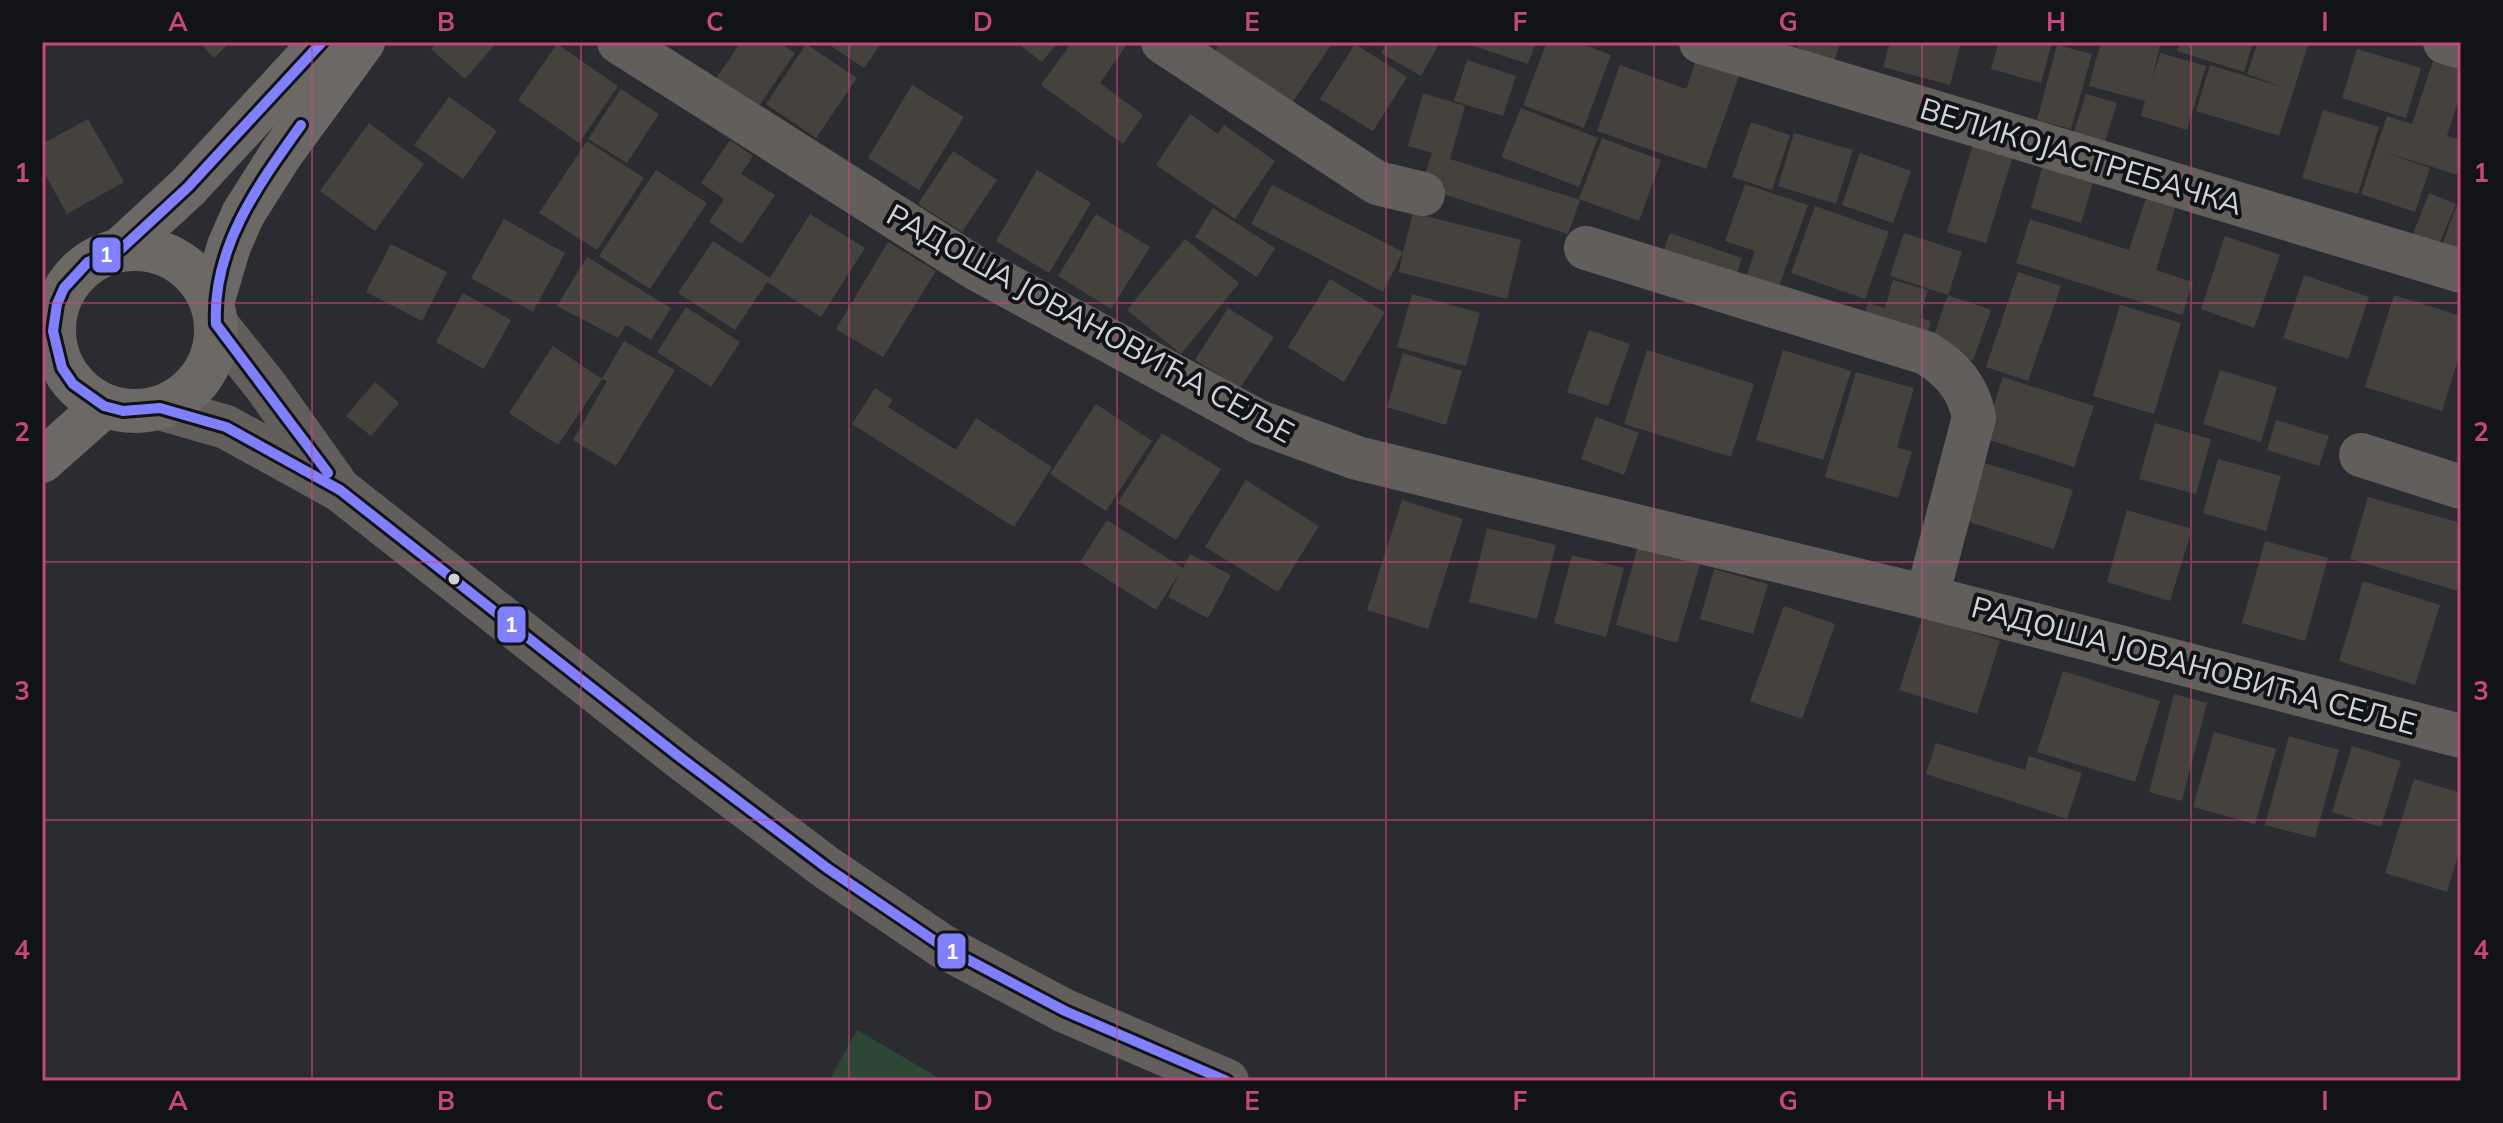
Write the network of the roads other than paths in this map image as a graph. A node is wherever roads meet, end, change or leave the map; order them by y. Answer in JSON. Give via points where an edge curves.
{"nodes":[{"id":1,"x":322,"y":42,"type":"edge"},
{"id":2,"x":363,"y":42,"type":"edge"},
{"id":3,"x":619,"y":42,"type":"edge"},
{"id":4,"x":1163,"y":42,"type":"edge"},
{"id":5,"x":1701,"y":42,"type":"edge"},
{"id":6,"x":2445,"y":42,"type":"edge"},
{"id":7,"x":2461,"y":47,"type":"edge"},
{"id":8,"x":1423,"y":194,"type":"dead end"},
{"id":9,"x":1586,"y":248,"type":"dead end"},
{"id":10,"x":121,"y":249,"type":"junction"},
{"id":11,"x":2461,"y":271,"type":"edge"},
{"id":12,"x":214,"y":313,"type":"junction"},
{"id":13,"x":47,"y":331,"type":"edge"},
{"id":14,"x":104,"y":406,"type":"junction"},
{"id":15,"x":160,"y":408,"type":"junction"},
{"id":16,"x":2361,"y":455,"type":"dead end"},
{"id":17,"x":42,"y":461,"type":"edge"},
{"id":18,"x":2461,"y":487,"type":"edge"},
{"id":19,"x":340,"y":490,"type":"junction"},
{"id":20,"x":1927,"y":597,"type":"junction"},
{"id":21,"x":2461,"y":736,"type":"edge"},
{"id":22,"x":1227,"y":1081,"type":"edge"}],
"edges":[{"from":1,"to":10,"type":"main road","via":[[188,187]]},
{"from":2,"to":12,"type":"main road","via":[[243,214],[229,246]]},
{"from":3,"to":20,"type":"street","name":"РАДОША ЈОВАНОВИЋА СЕЉЕ","via":[[977,269],[1259,422],[1357,458]]},
{"from":4,"to":8,"type":"street","via":[[1377,183]]},
{"from":5,"to":11,"type":"street","name":"ВЕЛИКОЈАСТРЕБАЧКА"},
{"from":6,"to":7,"type":"street"},
{"from":9,"to":20,"type":"street","via":[[1926,353],[1958,379],[1974,417]]},
{"from":10,"to":12,"type":"main road","via":[[140,248],[176,259],[191,270]]},
{"from":10,"to":13,"type":"main road","via":[[75,274]]},
{"from":12,"to":15,"type":"main road","via":[[214,346],[202,375]]},
{"from":12,"to":19,"type":"street"},
{"from":13,"to":14,"type":"main road","via":[[62,368],[87,397]]},
{"from":14,"to":15,"type":"main road","via":[[123,411]]},
{"from":14,"to":17,"type":"main road"},
{"from":15,"to":19,"type":"street","via":[[226,427]]},
{"from":16,"to":18,"type":"street"},
{"from":19,"to":22,"type":"street","via":[[681,758],[942,946],[1065,1011]]},
{"from":20,"to":21,"type":"street","name":"РАДОША ЈОВАНОВИЋА СЕЉЕ"}]}
